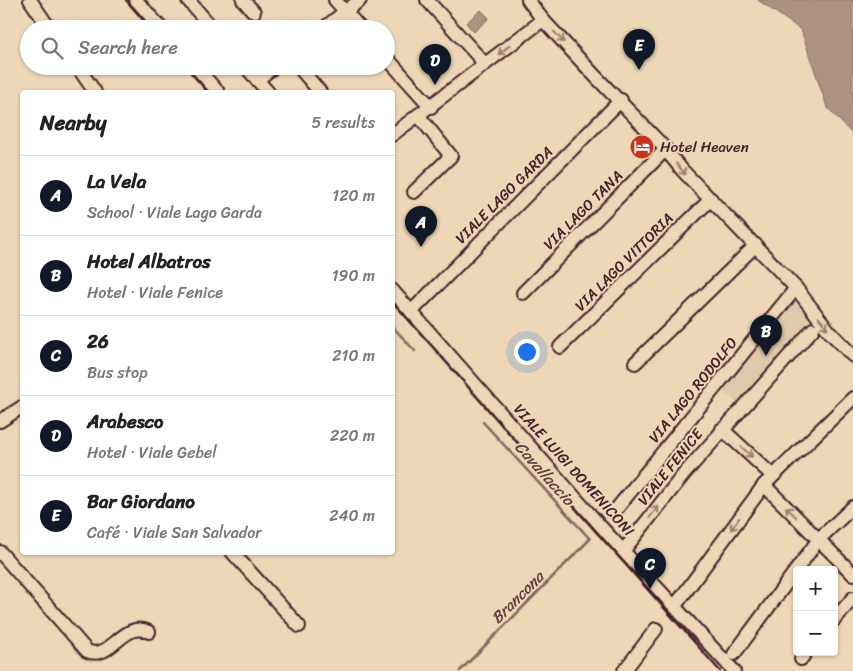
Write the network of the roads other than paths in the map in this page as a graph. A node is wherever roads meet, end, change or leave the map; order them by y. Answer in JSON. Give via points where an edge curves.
{"nodes":[{"id":1,"x":30,"y":0,"type":"edge"},
{"id":2,"x":136,"y":0,"type":"edge"},
{"id":3,"x":188,"y":0,"type":"edge"},
{"id":4,"x":243,"y":0,"type":"edge"},
{"id":5,"x":335,"y":0,"type":"edge"},
{"id":6,"x":360,"y":0,"type":"edge"},
{"id":7,"x":427,"y":0,"type":"edge"},
{"id":8,"x":528,"y":0,"type":"edge"},
{"id":9,"x":345,"y":11,"type":"junction"},
{"id":10,"x":254,"y":12,"type":"dead end"},
{"id":11,"x":44,"y":20,"type":"edge"},
{"id":12,"x":154,"y":20,"type":"edge"},
{"id":13,"x":205,"y":20,"type":"edge"},
{"id":14,"x":334,"y":20,"type":"edge"},
{"id":15,"x":353,"y":20,"type":"edge"},
{"id":16,"x":542,"y":20,"type":"junction"},
{"id":17,"x":485,"y":64,"type":"junction"},
{"id":18,"x":395,"y":67,"type":"edge"},
{"id":19,"x":83,"y":75,"type":"edge"},
{"id":20,"x":203,"y":75,"type":"edge"},
{"id":21,"x":253,"y":75,"type":"edge"},
{"id":22,"x":263,"y":75,"type":"edge"},
{"id":23,"x":306,"y":75,"type":"edge"},
{"id":24,"x":257,"y":80,"type":"junction"},
{"id":25,"x":94,"y":90,"type":"edge"},
{"id":26,"x":216,"y":90,"type":"edge"},
{"id":27,"x":266,"y":90,"type":"edge"},
{"id":28,"x":318,"y":90,"type":"edge"},
{"id":29,"x":621,"y":100,"type":"junction"},
{"id":30,"x":430,"y":107,"type":"junction"},
{"id":31,"x":418,"y":115,"type":"junction"},
{"id":32,"x":395,"y":133,"type":"edge"},
{"id":33,"x":666,"y":149,"type":"junction"},
{"id":34,"x":414,"y":192,"type":"dead end"},
{"id":35,"x":711,"y":199,"type":"junction"},
{"id":36,"x":756,"y":245,"type":"junction"},
{"id":37,"x":796,"y":288,"type":"junction"},
{"id":38,"x":395,"y":293,"type":"edge"},
{"id":39,"x":523,"y":293,"type":"dead end"},
{"id":40,"x":411,"y":312,"type":"junction"},
{"id":41,"x":813,"y":329,"type":"dead end"},
{"id":42,"x":560,"y":347,"type":"dead end"},
{"id":43,"x":853,"y":356,"type":"edge"},
{"id":44,"x":635,"y":364,"type":"dead end"},
{"id":45,"x":853,"y":398,"type":"edge"},
{"id":46,"x":20,"y":408,"type":"edge"},
{"id":47,"x":0,"y":421,"type":"edge"},
{"id":48,"x":722,"y":429,"type":"junction"},
{"id":49,"x":768,"y":480,"type":"junction"},
{"id":50,"x":853,"y":506,"type":"edge"},
{"id":51,"x":614,"y":512,"type":"dead end"},
{"id":52,"x":819,"y":539,"type":"junction"},
{"id":53,"x":624,"y":550,"type":"junction"},
{"id":54,"x":0,"y":552,"type":"edge"},
{"id":55,"x":235,"y":555,"type":"edge"},
{"id":56,"x":853,"y":574,"type":"edge"},
{"id":57,"x":853,"y":598,"type":"edge"},
{"id":58,"x":675,"y":606,"type":"junction"},
{"id":59,"x":838,"y":615,"type":"edge"},
{"id":60,"x":299,"y":626,"type":"dead end"},
{"id":61,"x":656,"y":629,"type":"dead end"},
{"id":62,"x":149,"y":632,"type":"dead end"},
{"id":63,"x":734,"y":654,"type":"dead end"},
{"id":64,"x":624,"y":671,"type":"edge"},
{"id":65,"x":734,"y":671,"type":"edge"}],
"edges":[{"from":1,"to":11,"type":"street"},
{"from":2,"to":12,"type":"street"},
{"from":3,"to":13,"type":"street"},
{"from":4,"to":10,"type":"street"},
{"from":5,"to":9,"type":"street"},
{"from":6,"to":9,"type":"street"},
{"from":7,"to":17,"type":"street"},
{"from":8,"to":16,"type":"street"},
{"from":9,"to":14,"type":"street"},
{"from":9,"to":15,"type":"street"},
{"from":16,"to":17,"type":"street","one_way":true},
{"from":16,"to":29,"type":"street","one_way":true},
{"from":17,"to":30,"type":"street"},
{"from":18,"to":30,"type":"street"},
{"from":19,"to":25,"type":"street"},
{"from":20,"to":26,"type":"street"},
{"from":21,"to":24,"type":"street"},
{"from":22,"to":24,"type":"street"},
{"from":23,"to":28,"type":"street"},
{"from":24,"to":27,"type":"street"},
{"from":29,"to":33,"type":"street"},
{"from":29,"to":40,"type":"street","name":"VIALE LAGO GARDA"},
{"from":30,"to":31,"type":"street"},
{"from":31,"to":32,"type":"street"},
{"from":31,"to":34,"type":"street","via":[[451,156]]},
{"from":33,"to":35,"type":"street","one_way":true,"via":[[682,171]]},
{"from":33,"to":39,"type":"street","name":"VIA LAGO TANA"},
{"from":35,"to":36,"type":"street"},
{"from":35,"to":42,"type":"street","name":"VIA LAGO VITTORIA"},
{"from":36,"to":37,"type":"street"},
{"from":36,"to":44,"type":"street"},
{"from":37,"to":43,"type":"street","one_way":true},
{"from":37,"to":51,"type":"street","name":"VIA LAGO RODOLFO"},
{"from":38,"to":40,"type":"street","name":"VIALE LUIGI DOMENICONI"},
{"from":40,"to":53,"type":"street","name":"VIALE LUIGI DOMENICONI"},
{"from":41,"to":48,"type":"street","name":"VIALE FENICE"},
{"from":45,"to":49,"type":"street"},
{"from":46,"to":47,"type":"street"},
{"from":48,"to":49,"type":"street","name":"VIALE FENICE","one_way":true},
{"from":53,"to":48,"type":"street","name":"VIALE FENICE","one_way":true},
{"from":52,"to":49,"type":"street","name":"VIALE FENICE","one_way":true},
{"from":49,"to":58,"type":"street","one_way":true},
{"from":50,"to":52,"type":"street"},
{"from":52,"to":56,"type":"street","name":"VIALE FENICE"},
{"from":52,"to":63,"type":"street"},
{"from":53,"to":58,"type":"street","name":"VIALE LUIGI DOMENICONI"},
{"from":54,"to":62,"type":"street","via":[[92,654],[133,630]]},
{"from":55,"to":60,"type":"street"},
{"from":57,"to":59,"type":"street"},
{"from":58,"to":65,"type":"street","name":"VIALE LUIGI DOMENICONI"},
{"from":61,"to":64,"type":"street"}]}
